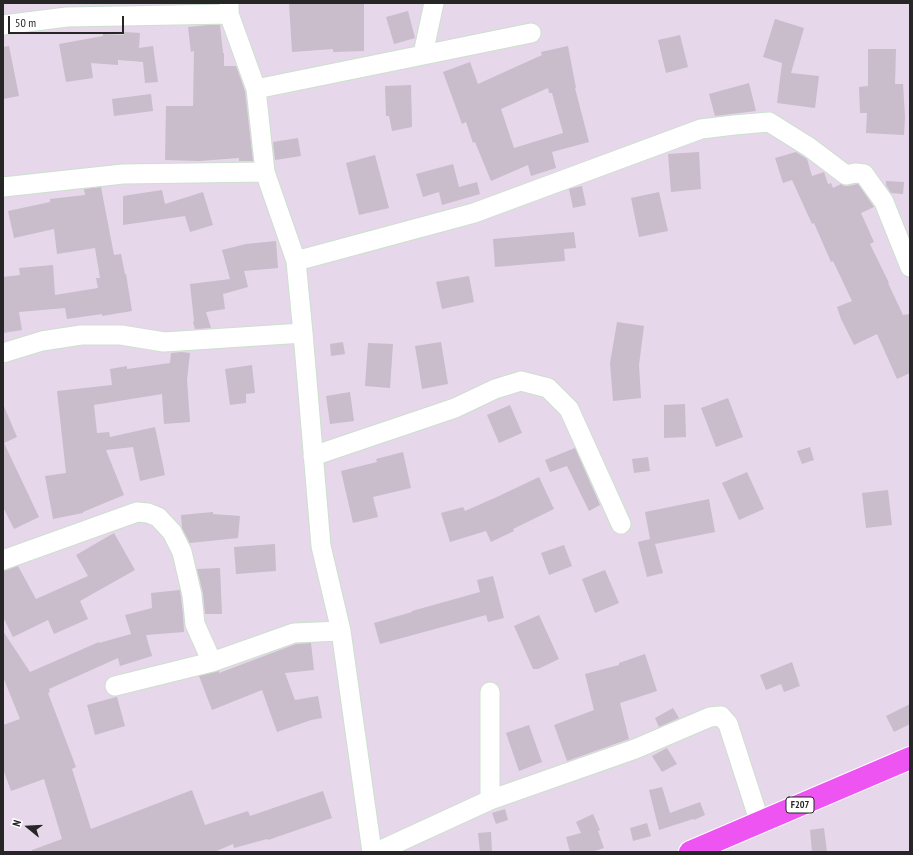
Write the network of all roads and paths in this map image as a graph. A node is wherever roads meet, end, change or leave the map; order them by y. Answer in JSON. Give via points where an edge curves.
{"nodes":[{"id":1,"x":434,"y":3,"type":"edge"},
{"id":2,"x":229,"y":8,"type":"edge"},
{"id":3,"x":66,"y":10,"type":"edge"},
{"id":4,"x":3,"y":25,"type":"edge"},
{"id":5,"x":531,"y":33,"type":"dead end"},
{"id":6,"x":423,"y":54,"type":"junction"},
{"id":7,"x":256,"y":89,"type":"junction"},
{"id":8,"x":265,"y":172,"type":"junction"},
{"id":9,"x":3,"y":188,"type":"edge"},
{"id":10,"x":296,"y":261,"type":"junction"},
{"id":11,"x":910,"y":267,"type":"edge"},
{"id":12,"x":303,"y":333,"type":"junction"},
{"id":13,"x":3,"y":353,"type":"edge"},
{"id":14,"x":314,"y":456,"type":"junction"},
{"id":15,"x":621,"y":524,"type":"dead end"},
{"id":16,"x":3,"y":560,"type":"edge"},
{"id":17,"x":341,"y":631,"type":"junction"},
{"id":18,"x":212,"y":662,"type":"junction"},
{"id":19,"x":115,"y":686,"type":"dead end"},
{"id":20,"x":490,"y":692,"type":"dead end"},
{"id":21,"x":910,"y":758,"type":"edge"},
{"id":22,"x":490,"y":800,"type":"junction"},
{"id":23,"x":760,"y":823,"type":"junction"},
{"id":24,"x":372,"y":852,"type":"edge"},
{"id":25,"x":377,"y":852,"type":"edge"},
{"id":26,"x":690,"y":852,"type":"edge"}],
"edges":[{"from":1,"to":6,"type":"street"},
{"from":2,"to":3,"type":"street"},
{"from":2,"to":7,"type":"street"},
{"from":3,"to":4,"type":"street"},
{"from":5,"to":6,"type":"street"},
{"from":6,"to":7,"type":"street"},
{"from":7,"to":8,"type":"street"},
{"from":8,"to":9,"type":"street","via":[[123,174]]},
{"from":8,"to":10,"type":"street"},
{"from":10,"to":11,"type":"street","via":[[474,214],[701,129],[769,122],[809,147],[846,175],[864,174],[884,202]]},
{"from":10,"to":12,"type":"street"},
{"from":12,"to":13,"type":"street","via":[[164,342],[121,335],[81,334],[42,341]]},
{"from":12,"to":14,"type":"street"},
{"from":14,"to":15,"type":"street","via":[[456,408],[495,389],[521,381],[548,388],[569,409]]},
{"from":14,"to":17,"type":"street","via":[[321,546]]},
{"from":16,"to":18,"type":"street","via":[[137,512],[158,517],[172,532],[182,552],[192,595],[195,624]]},
{"from":17,"to":18,"type":"street","via":[[294,632]]},
{"from":17,"to":24,"type":"street"},
{"from":18,"to":19,"type":"street"},
{"from":20,"to":22,"type":"street"},
{"from":21,"to":23,"type":"main road","number":"F207"},
{"from":22,"to":23,"type":"street","via":[[635,749],[710,717],[721,716],[728,724]]},
{"from":22,"to":25,"type":"street"},
{"from":23,"to":26,"type":"main road","number":"F207"}]}
